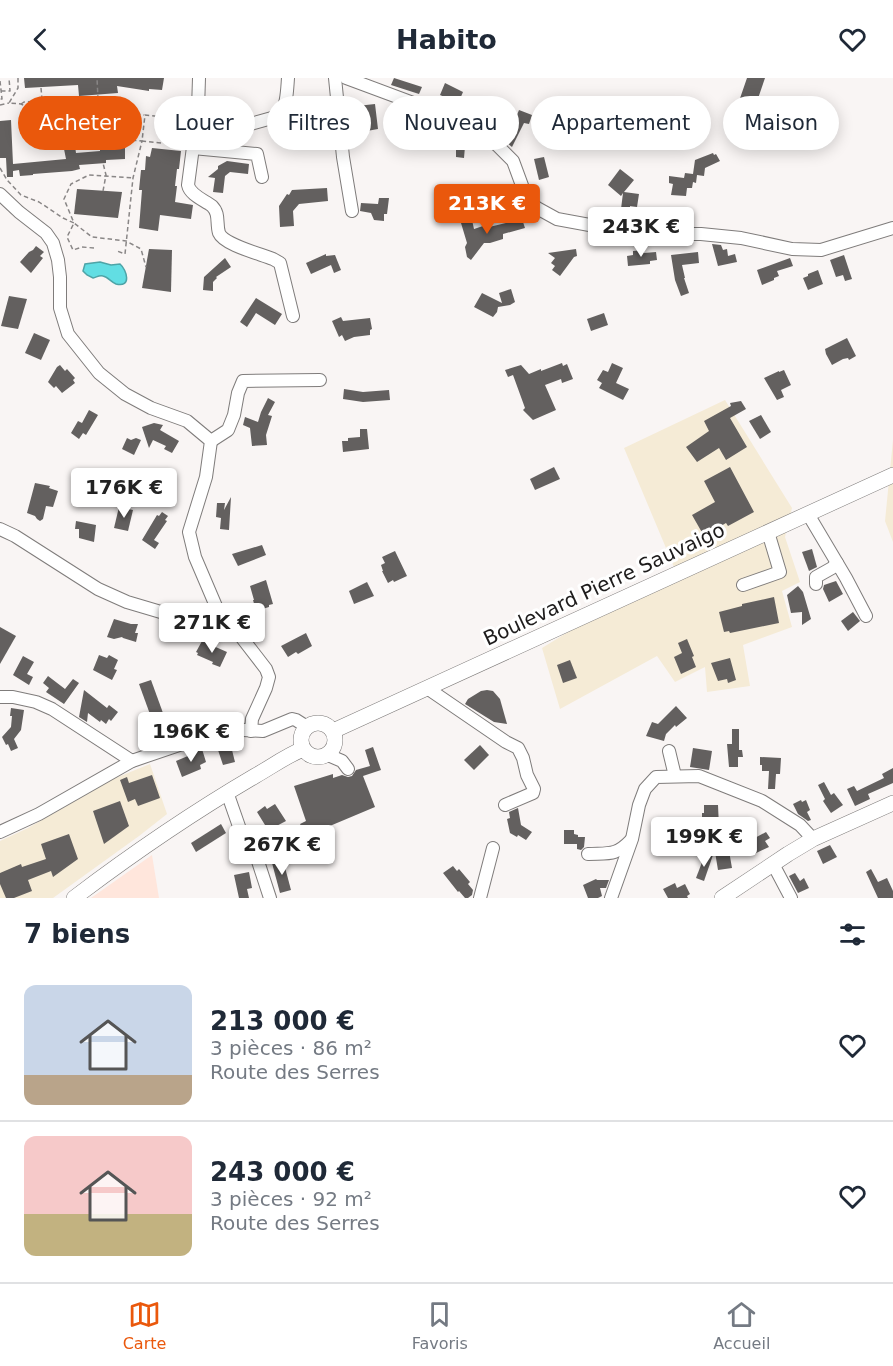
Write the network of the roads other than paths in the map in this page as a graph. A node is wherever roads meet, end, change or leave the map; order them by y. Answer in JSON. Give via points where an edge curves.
{"nodes":[{"id":1,"x":199,"y":78,"type":"edge"},
{"id":2,"x":288,"y":78,"type":"edge"},
{"id":3,"x":335,"y":78,"type":"edge"},
{"id":4,"x":346,"y":78,"type":"edge"},
{"id":5,"x":197,"y":96,"type":"edge"},
{"id":6,"x":255,"y":123,"type":"edge"},
{"id":7,"x":193,"y":150,"type":"edge"},
{"id":8,"x":215,"y":150,"type":"edge"},
{"id":9,"x":262,"y":177,"type":"dead end"},
{"id":10,"x":0,"y":194,"type":"edge"},
{"id":11,"x":352,"y":211,"type":"dead end"},
{"id":12,"x":893,"y":228,"type":"edge"},
{"id":13,"x":293,"y":316,"type":"dead end"},
{"id":14,"x":320,"y":381,"type":"dead end"},
{"id":15,"x":211,"y":441,"type":"junction"},
{"id":16,"x":893,"y":475,"type":"edge"},
{"id":17,"x":808,"y":514,"type":"junction"},
{"id":18,"x":0,"y":529,"type":"edge"},
{"id":19,"x":768,"y":532,"type":"junction"},
{"id":20,"x":837,"y":563,"type":"junction"},
{"id":21,"x":816,"y":584,"type":"dead end"},
{"id":22,"x":743,"y":585,"type":"dead end"},
{"id":23,"x":866,"y":616,"type":"dead end"},
{"id":24,"x":224,"y":626,"type":"junction"},
{"id":25,"x":427,"y":688,"type":"junction"},
{"id":26,"x":0,"y":697,"type":"edge"},
{"id":27,"x":307,"y":727,"type":"junction"},
{"id":28,"x":251,"y":731,"type":"junction"},
{"id":29,"x":333,"y":731,"type":"junction"},
{"id":30,"x":303,"y":749,"type":"junction"},
{"id":31,"x":669,"y":751,"type":"dead end"},
{"id":32,"x":328,"y":755,"type":"junction"},
{"id":33,"x":132,"y":761,"type":"junction"},
{"id":34,"x":348,"y":769,"type":"dead end"},
{"id":35,"x":675,"y":776,"type":"junction"},
{"id":36,"x":227,"y":792,"type":"junction"},
{"id":37,"x":505,"y":805,"type":"dead end"},
{"id":38,"x":892,"y":807,"type":"edge"},
{"id":39,"x":0,"y":832,"type":"edge"},
{"id":40,"x":632,"y":839,"type":"junction"},
{"id":41,"x":813,"y":839,"type":"junction"},
{"id":42,"x":493,"y":848,"type":"dead end"},
{"id":43,"x":588,"y":854,"type":"dead end"},
{"id":44,"x":773,"y":864,"type":"junction"},
{"id":45,"x":74,"y":898,"type":"edge"},
{"id":46,"x":270,"y":898,"type":"edge"},
{"id":47,"x":480,"y":898,"type":"edge"},
{"id":48,"x":611,"y":898,"type":"edge"},
{"id":49,"x":722,"y":898,"type":"edge"},
{"id":50,"x":791,"y":898,"type":"edge"}],
"edges":[{"from":1,"to":5,"type":"street"},
{"from":2,"to":6,"type":"street","via":[[284,110],[279,116]]},
{"from":3,"to":11,"type":"street"},
{"from":4,"to":12,"type":"street","via":[[469,127],[498,145],[513,161],[527,199],[557,219],[657,234],[701,234],[821,250]]},
{"from":7,"to":13,"type":"street","via":[[189,190],[213,207],[220,236],[279,263]]},
{"from":8,"to":9,"type":"street","via":[[258,154]]},
{"from":10,"to":15,"type":"street","via":[[53,243],[60,277],[60,308],[68,334],[99,373],[125,394],[187,421]]},
{"from":14,"to":15,"type":"street","via":[[243,381],[228,430]]},
{"from":15,"to":24,"type":"street","via":[[206,477],[189,532],[195,557]]},
{"from":16,"to":17,"type":"main road","name":"Boulevard Pierre Sauvaigo"},
{"from":17,"to":19,"type":"main road","name":"Boulevard Pierre Sauvaigo"},
{"from":17,"to":20,"type":"street"},
{"from":18,"to":24,"type":"street","via":[[98,589],[127,602]]},
{"from":19,"to":22,"type":"street","via":[[780,572]]},
{"from":19,"to":25,"type":"main road","name":"Boulevard Pierre Sauvaigo"},
{"from":20,"to":21,"type":"street","via":[[816,577]]},
{"from":20,"to":23,"type":"street"},
{"from":24,"to":28,"type":"street","via":[[239,634],[269,677]]},
{"from":25,"to":29,"type":"main road","name":"Boulevard Pierre Sauvaigo"},
{"from":25,"to":37,"type":"street","via":[[518,748],[533,794]]},
{"from":26,"to":33,"type":"street","via":[[36,702],[52,709]]},
{"from":27,"to":28,"type":"street","via":[[292,719],[262,731]]},
{"from":27,"to":29,"type":"main road","via":[[324,724]]},
{"from":27,"to":30,"type":"main road","via":[[301,737]]},
{"from":28,"to":33,"type":"street","via":[[226,729]]},
{"from":29,"to":32,"type":"main road","via":[[336,742]]},
{"from":30,"to":32,"type":"main road","via":[[316,758]]},
{"from":30,"to":36,"type":"main road"},
{"from":31,"to":35,"type":"street"},
{"from":32,"to":34,"type":"street","via":[[342,761]]},
{"from":33,"to":39,"type":"street"},
{"from":35,"to":40,"type":"street","via":[[656,777],[645,789]]},
{"from":35,"to":41,"type":"street","via":[[699,776],[762,801],[800,825]]},
{"from":36,"to":45,"type":"main road"},
{"from":36,"to":46,"type":"street","via":[[242,835],[252,843]]},
{"from":38,"to":41,"type":"main road"},
{"from":40,"to":43,"type":"street","via":[[614,853]]},
{"from":40,"to":48,"type":"street"},
{"from":41,"to":44,"type":"main road"},
{"from":42,"to":47,"type":"street"},
{"from":44,"to":49,"type":"main road"},
{"from":44,"to":50,"type":"street"}]}
